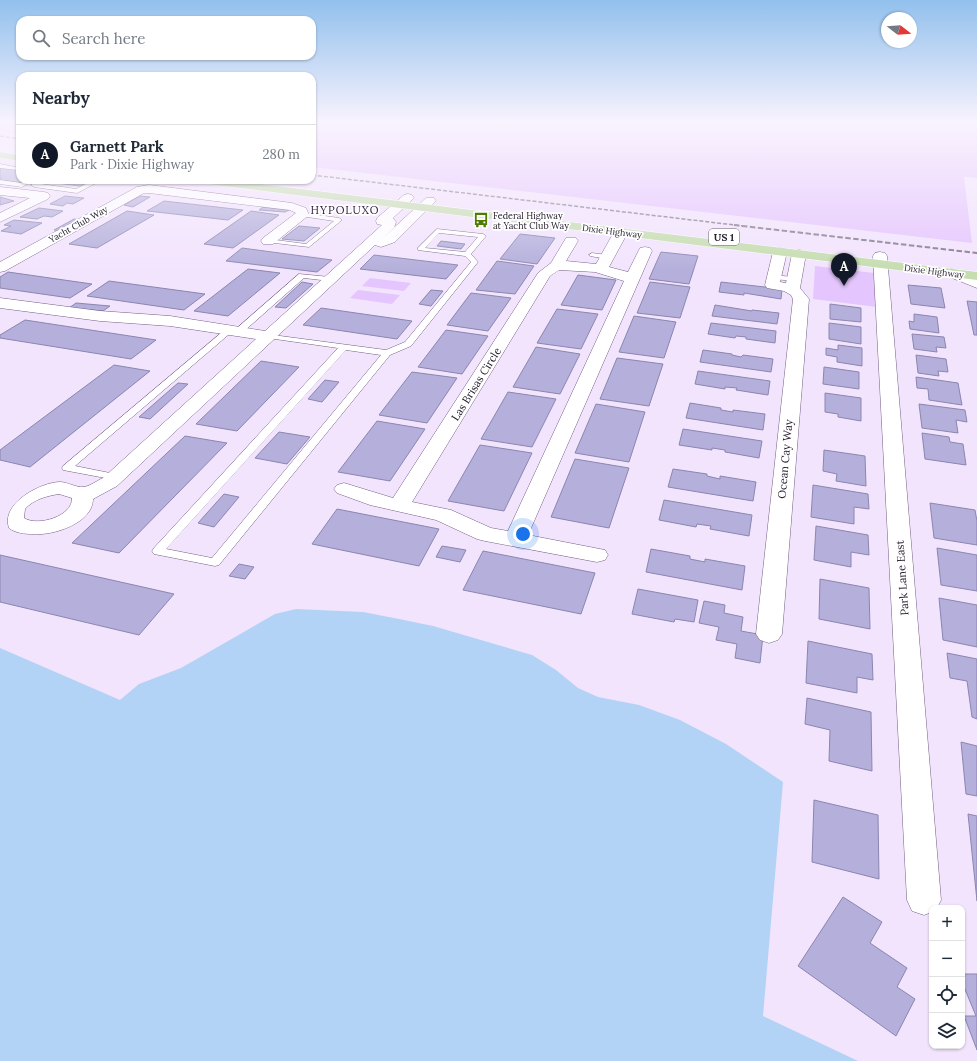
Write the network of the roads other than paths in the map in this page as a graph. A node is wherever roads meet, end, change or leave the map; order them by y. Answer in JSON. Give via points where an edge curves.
{"nodes":[{"id":1,"x":0,"y":182,"type":"edge"},
{"id":2,"x":16,"y":183,"type":"edge"},
{"id":3,"x":38,"y":184,"type":"edge"},
{"id":4,"x":91,"y":184,"type":"edge"},
{"id":5,"x":237,"y":184,"type":"edge"},
{"id":6,"x":283,"y":184,"type":"edge"},
{"id":7,"x":0,"y":191,"type":"edge"},
{"id":8,"x":404,"y":202,"type":"junction"},
{"id":9,"x":427,"y":204,"type":"junction"},
{"id":10,"x":303,"y":215,"type":"junction"},
{"id":11,"x":0,"y":218,"type":"edge"},
{"id":12,"x":382,"y":225,"type":"junction"},
{"id":13,"x":606,"y":230,"type":"junction"},
{"id":14,"x":398,"y":231,"type":"junction"},
{"id":15,"x":621,"y":232,"type":"junction"},
{"id":16,"x":268,"y":241,"type":"joint"},
{"id":17,"x":571,"y":241,"type":"dead end"},
{"id":18,"x":363,"y":249,"type":"junction"},
{"id":19,"x":645,"y":251,"type":"dead end"},
{"id":20,"x":780,"y":252,"type":"junction"},
{"id":21,"x":467,"y":254,"type":"junction"},
{"id":22,"x":799,"y":254,"type":"junction"},
{"id":23,"x":880,"y":260,"type":"junction"},
{"id":24,"x":588,"y":262,"type":"junction"},
{"id":25,"x":603,"y":263,"type":"junction"},
{"id":26,"x":556,"y":266,"type":"junction"},
{"id":27,"x":977,"y":267,"type":"edge"},
{"id":28,"x":0,"y":268,"type":"edge"},
{"id":29,"x":952,"y":273,"type":"junction"},
{"id":30,"x":977,"y":276,"type":"edge"},
{"id":31,"x":330,"y":279,"type":"junction"},
{"id":32,"x":633,"y":279,"type":"junction"},
{"id":33,"x":793,"y":280,"type":"junction"},
{"id":34,"x":977,"y":284,"type":"edge"},
{"id":35,"x":0,"y":303,"type":"edge"},
{"id":36,"x":235,"y":331,"type":"junction"},
{"id":37,"x":268,"y":336,"type":"junction"},
{"id":38,"x":344,"y":347,"type":"junction"},
{"id":39,"x":387,"y":353,"type":"junction"},
{"id":40,"x":116,"y":477,"type":"junction"},
{"id":41,"x":344,"y":489,"type":"dead end"},
{"id":42,"x":82,"y":496,"type":"dead end"},
{"id":43,"x":399,"y":506,"type":"junction"},
{"id":44,"x":515,"y":540,"type":"junction"},
{"id":45,"x":597,"y":555,"type":"dead end"},
{"id":46,"x":769,"y":634,"type":"dead end"},
{"id":47,"x":924,"y":900,"type":"dead end"}],
"edges":[{"from":1,"to":2,"type":"lane"},
{"from":3,"to":4,"type":"lane","via":[[34,186],[77,191]]},
{"from":5,"to":8,"type":"main road","name":"Dixie Highway","number":"US 1"},
{"from":6,"to":8,"type":"main road","name":"Dixie Highway","number":"US 1"},
{"from":7,"to":11,"type":"street","via":[[44,196]]},
{"from":8,"to":9,"type":"main road","name":"Dixie Highway","number":"US 1"},
{"from":8,"to":12,"type":"street"},
{"from":9,"to":13,"type":"main road","name":"Dixie Highway","number":"US 1"},
{"from":9,"to":14,"type":"street"},
{"from":9,"to":23,"type":"main road","name":"Dixie Highway","number":"US 1"},
{"from":10,"to":16,"type":"street"},
{"from":10,"to":16,"type":"lane","via":[[338,220],[307,246]]},
{"from":10,"to":28,"type":"street","name":"Yacht Club Way","via":[[302,211],[292,207],[141,190]]},
{"from":12,"to":14,"type":"street"},
{"from":12,"to":18,"type":"street"},
{"from":13,"to":15,"type":"main road","name":"Dixie Highway","number":"US 1"},
{"from":13,"to":24,"type":"street"},
{"from":14,"to":18,"type":"street","via":[[390,239]]},
{"from":15,"to":20,"type":"main road","name":"Dixie Highway","number":"US 1"},
{"from":15,"to":25,"type":"street"},
{"from":17,"to":26,"type":"street","name":"Las Brisas Circle"},
{"from":18,"to":31,"type":"street"},
{"from":19,"to":32,"type":"street"},
{"from":20,"to":22,"type":"main road","name":"Dixie Highway","number":"US 1"},
{"from":20,"to":33,"type":"street","via":[[774,277]]},
{"from":21,"to":21,"type":"lane","via":[[482,236],[437,231],[420,249]]},
{"from":21,"to":39,"type":"lane","via":[[475,262],[408,344]]},
{"from":22,"to":23,"type":"main road","name":"Dixie Highway","number":"US 1"},
{"from":22,"to":33,"type":"street"},
{"from":23,"to":27,"type":"main road","name":"Dixie Highway","number":"US 1"},
{"from":23,"to":29,"type":"main road","name":"Dixie Highway","number":"US 1"},
{"from":23,"to":47,"type":"street","name":"Park Lane East"},
{"from":24,"to":25,"type":"street"},
{"from":24,"to":26,"type":"street"},
{"from":25,"to":32,"type":"street"},
{"from":26,"to":43,"type":"street","name":"Las Brisas Circle","via":[[546,273]]},
{"from":29,"to":30,"type":"main road","name":"Dixie Highway","number":"US 1"},
{"from":29,"to":34,"type":"street"},
{"from":31,"to":36,"type":"lane","via":[[302,276]]},
{"from":31,"to":37,"type":"street"},
{"from":32,"to":44,"type":"street"},
{"from":33,"to":46,"type":"street","name":"Ocean Cay Way","via":[[801,299]]},
{"from":35,"to":36,"type":"street","via":[[100,316],[170,321]]},
{"from":36,"to":37,"type":"street"},
{"from":36,"to":40,"type":"lane","via":[[67,468]]},
{"from":37,"to":38,"type":"lane"},
{"from":37,"to":40,"type":"street"},
{"from":38,"to":39,"type":"lane"},
{"from":38,"to":39,"type":"lane","via":[[158,550],[215,562]]},
{"from":40,"to":42,"type":"street"},
{"from":41,"to":43,"type":"street"},
{"from":43,"to":44,"type":"street","via":[[442,515],[485,534]]},
{"from":44,"to":45,"type":"street"}]}
